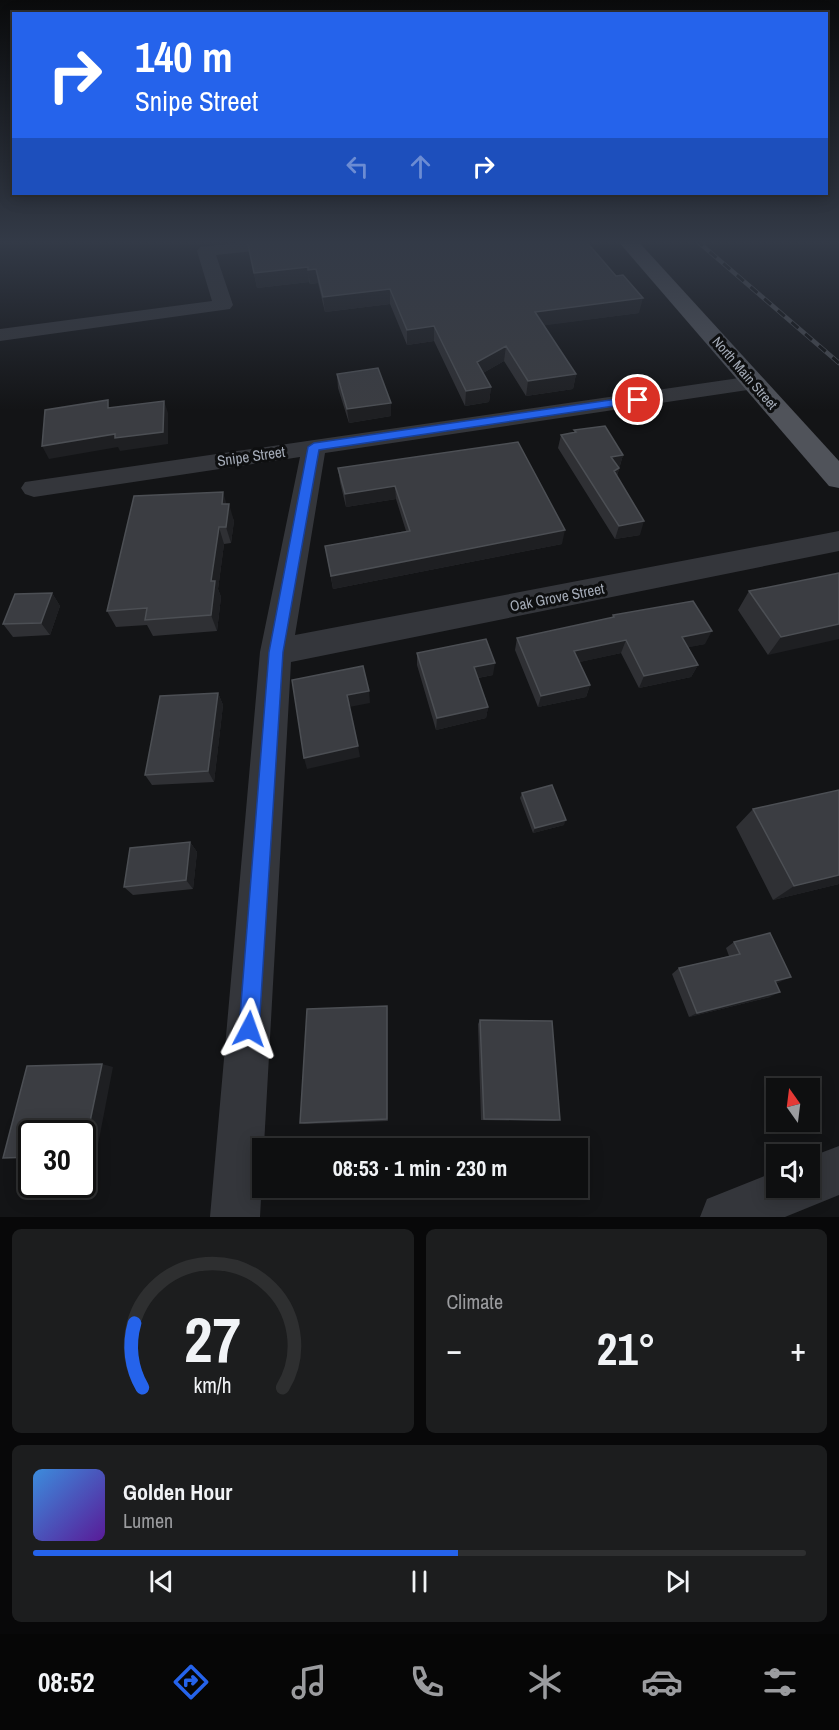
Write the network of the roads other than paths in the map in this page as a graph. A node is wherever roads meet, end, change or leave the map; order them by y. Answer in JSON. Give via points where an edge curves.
{"nodes":[{"id":1,"x":220,"y":297,"type":"edge"},
{"id":2,"x":677,"y":297,"type":"edge"},
{"id":3,"x":0,"y":335,"type":"edge"},
{"id":4,"x":753,"y":383,"type":"junction"},
{"id":5,"x":314,"y":447,"type":"junction"},
{"id":6,"x":839,"y":479,"type":"edge"},
{"id":7,"x":34,"y":488,"type":"dead end"},
{"id":8,"x":839,"y":541,"type":"edge"},
{"id":9,"x":276,"y":652,"type":"junction"},
{"id":10,"x":839,"y":1170,"type":"edge"},
{"id":11,"x":820,"y":1178,"type":"edge"},
{"id":12,"x":771,"y":1198,"type":"edge"},
{"id":13,"x":236,"y":1217,"type":"edge"},
{"id":14,"x":725,"y":1217,"type":"edge"}],
"edges":[{"from":1,"to":3,"type":"street","via":[[223,305]]},
{"from":2,"to":4,"type":"main road","name":"North Main Street"},
{"from":4,"to":5,"type":"street","name":"Snipe Street"},
{"from":4,"to":6,"type":"main road","name":"North Main Street"},
{"from":5,"to":7,"type":"street","name":"Snipe Street"},
{"from":5,"to":9,"type":"street"},
{"from":8,"to":9,"type":"street","name":"Oak Grove Street"},
{"from":9,"to":13,"type":"street"},
{"from":10,"to":11,"type":"street"},
{"from":12,"to":14,"type":"street"}]}
